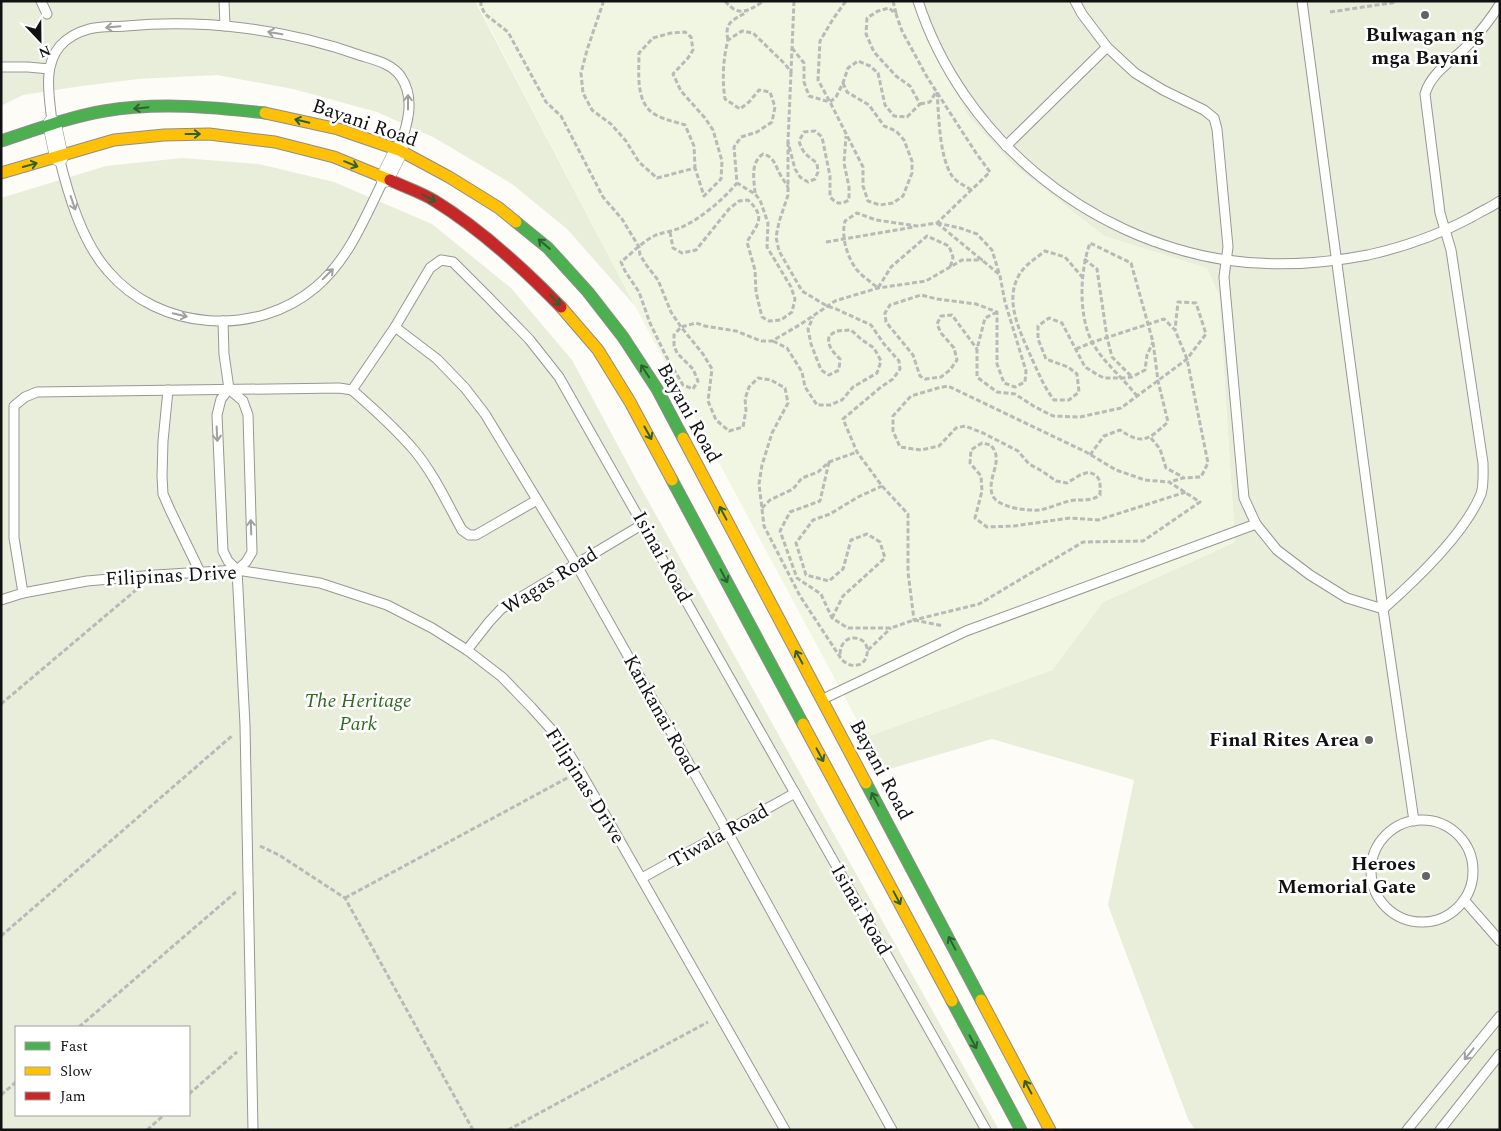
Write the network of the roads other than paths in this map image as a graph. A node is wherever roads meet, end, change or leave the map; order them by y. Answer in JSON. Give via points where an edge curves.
{"nodes":[{"id":1,"x":41,"y":1,"type":"edge"},
{"id":2,"x":224,"y":1,"type":"edge"},
{"id":3,"x":918,"y":1,"type":"edge"},
{"id":4,"x":1075,"y":1,"type":"edge"},
{"id":5,"x":1302,"y":1,"type":"edge"},
{"id":6,"x":1500,"y":4,"type":"edge"},
{"id":7,"x":47,"y":14,"type":"dead end"},
{"id":8,"x":1497,"y":16,"type":"edge"},
{"id":9,"x":225,"y":26,"type":"junction"},
{"id":10,"x":1107,"y":47,"type":"junction"},
{"id":11,"x":1,"y":67,"type":"edge"},
{"id":12,"x":49,"y":69,"type":"junction"},
{"id":13,"x":52,"y":124,"type":"junction"},
{"id":14,"x":1,"y":141,"type":"edge"},
{"id":15,"x":1006,"y":146,"type":"junction"},
{"id":16,"x":399,"y":150,"type":"junction"},
{"id":17,"x":59,"y":157,"type":"junction"},
{"id":18,"x":1,"y":173,"type":"edge"},
{"id":19,"x":385,"y":178,"type":"junction"},
{"id":20,"x":1500,"y":201,"type":"edge"},
{"id":21,"x":1444,"y":231,"type":"junction"},
{"id":22,"x":1226,"y":260,"type":"junction"},
{"id":23,"x":1337,"y":261,"type":"junction"},
{"id":24,"x":223,"y":321,"type":"junction"},
{"id":25,"x":395,"y":326,"type":"junction"},
{"id":26,"x":229,"y":389,"type":"junction"},
{"id":27,"x":168,"y":390,"type":"junction"},
{"id":28,"x":352,"y":390,"type":"junction"},
{"id":29,"x":537,"y":500,"type":"junction"},
{"id":30,"x":643,"y":524,"type":"junction"},
{"id":31,"x":1256,"y":524,"type":"junction"},
{"id":32,"x":576,"y":564,"type":"junction"},
{"id":33,"x":237,"y":570,"type":"junction"},
{"id":34,"x":200,"y":572,"type":"junction"},
{"id":35,"x":23,"y":593,"type":"junction"},
{"id":36,"x":1,"y":600,"type":"edge"},
{"id":37,"x":1383,"y":609,"type":"junction"},
{"id":38,"x":467,"y":650,"type":"junction"},
{"id":39,"x":822,"y":700,"type":"junction"},
{"id":40,"x":795,"y":793,"type":"junction"},
{"id":41,"x":1414,"y":820,"type":"junction"},
{"id":42,"x":727,"y":831,"type":"junction"},
{"id":43,"x":642,"y":878,"type":"junction"},
{"id":44,"x":1464,"y":900,"type":"junction"},
{"id":45,"x":1500,"y":941,"type":"edge"},
{"id":46,"x":1500,"y":1016,"type":"edge"},
{"id":47,"x":1500,"y":1054,"type":"edge"},
{"id":48,"x":253,"y":1130,"type":"edge"},
{"id":49,"x":785,"y":1130,"type":"edge"},
{"id":50,"x":892,"y":1130,"type":"edge"},
{"id":51,"x":986,"y":1130,"type":"edge"},
{"id":52,"x":1020,"y":1130,"type":"edge"},
{"id":53,"x":1050,"y":1130,"type":"edge"},
{"id":54,"x":1407,"y":1130,"type":"edge"},
{"id":55,"x":1440,"y":1130,"type":"edge"}],
"edges":[{"from":1,"to":7,"type":"lane"},
{"from":2,"to":9,"type":"lane"},
{"from":3,"to":15,"type":"lane","via":[[946,66],[973,108]]},
{"from":4,"to":10,"type":"lane"},
{"from":5,"to":23,"type":"lane"},
{"from":6,"to":8,"type":"lane"},
{"from":8,"to":21,"type":"lane","via":[[1444,65],[1433,77],[1425,94]]},
{"from":9,"to":12,"type":"lane","one_way":true,"via":[[146,24],[89,29],[72,36],[59,47]]},
{"from":16,"to":9,"type":"lane","one_way":true,"via":[[408,121],[408,93],[401,75],[386,64],[347,50]]},
{"from":10,"to":15,"type":"lane"},
{"from":10,"to":22,"type":"lane","via":[[1135,73],[1214,118],[1228,247]]},
{"from":11,"to":12,"type":"lane"},
{"from":12,"to":13,"type":"lane"},
{"from":13,"to":14,"type":"main road","name":"Bayani Road"},
{"from":16,"to":13,"type":"main road","name":"Bayani Road","one_way":true,"via":[[338,129],[274,114],[207,107],[156,106],[104,111]]},
{"from":13,"to":17,"type":"street"},
{"from":15,"to":22,"type":"lane","via":[[1043,180],[1084,209],[1129,232],[1177,249]]},
{"from":16,"to":19,"type":"street"},
{"from":39,"to":16,"type":"main road","name":"Bayani Road","one_way":true,"via":[[657,389],[623,337],[548,248],[499,208]]},
{"from":18,"to":17,"type":"main road","one_way":true},
{"from":17,"to":19,"type":"main road","one_way":true,"via":[[114,140],[209,134],[275,142],[334,157]]},
{"from":17,"to":24,"type":"lane","one_way":true,"via":[[78,218],[89,243],[108,271],[132,293],[164,311],[201,320]]},
{"from":24,"to":19,"type":"lane","one_way":true,"via":[[258,318],[288,306],[316,287],[337,266],[356,237]]},
{"from":19,"to":52,"type":"main road","one_way":true,"via":[[434,200],[478,231],[525,270],[598,350],[670,474]]},
{"from":20,"to":21,"type":"lane"},
{"from":21,"to":23,"type":"lane","via":[[1392,250]]},
{"from":21,"to":37,"type":"lane","via":[[1451,250],[1483,463],[1482,492],[1466,521],[1442,550]]},
{"from":22,"to":23,"type":"lane","via":[[1282,264]]},
{"from":22,"to":31,"type":"lane","via":[[1224,277],[1244,498]]},
{"from":23,"to":37,"type":"lane"},
{"from":24,"to":26,"type":"lane"},
{"from":25,"to":28,"type":"lane","name":"Isinai Road"},
{"from":25,"to":29,"type":"lane","name":"Kankanai Road","via":[[437,358],[465,388],[485,414]]},
{"from":25,"to":30,"type":"lane","name":"Isinai Road","via":[[430,268],[441,260],[453,262],[529,339],[559,378]]},
{"from":26,"to":27,"type":"lane"},
{"from":26,"to":28,"type":"lane"},
{"from":26,"to":33,"type":"lane","one_way":true,"via":[[221,399],[217,424],[223,550]]},
{"from":33,"to":26,"type":"lane","one_way":true,"via":[[252,552],[248,415],[243,401]]},
{"from":27,"to":34,"type":"lane","via":[[163,441],[163,494]]},
{"from":27,"to":35,"type":"lane","via":[[38,392],[14,406],[14,538]]},
{"from":28,"to":29,"type":"lane","via":[[415,451],[462,530],[469,535],[476,535]]},
{"from":29,"to":32,"type":"lane","name":"Kankanai Road"},
{"from":30,"to":32,"type":"lane","name":"Wagas Road"},
{"from":30,"to":40,"type":"lane","name":"Isinai Road"},
{"from":31,"to":37,"type":"lane","via":[[1277,550],[1310,575],[1347,598]]},
{"from":31,"to":39,"type":"lane","via":[[966,631]]},
{"from":32,"to":38,"type":"lane","name":"Wagas Road","via":[[501,610]]},
{"from":32,"to":42,"type":"lane","name":"Kankanai Road"},
{"from":33,"to":34,"type":"lane","name":"Filipinas Drive"},
{"from":33,"to":38,"type":"lane","name":"Filipinas Drive","via":[[320,583],[387,604]]},
{"from":33,"to":48,"type":"lane","via":[[244,725]]},
{"from":34,"to":35,"type":"lane","name":"Filipinas Drive","via":[[86,582]]},
{"from":35,"to":36,"type":"lane","name":"Filipinas Drive"},
{"from":37,"to":41,"type":"lane"},
{"from":38,"to":43,"type":"lane","name":"Filipinas Drive","via":[[502,677],[558,738]]},
{"from":53,"to":39,"type":"main road","name":"Bayani Road","one_way":true},
{"from":40,"to":42,"type":"lane","name":"Tiwala Road"},
{"from":40,"to":51,"type":"lane","name":"Isinai Road"},
{"from":41,"to":44,"type":"lane","via":[[1446,825],[1463,839],[1474,870]]},
{"from":41,"to":44,"type":"lane","via":[[1392,830],[1377,847],[1371,870],[1372,882],[1382,902],[1401,917],[1424,921],[1446,916]]},
{"from":42,"to":43,"type":"lane","name":"Tiwala Road"},
{"from":42,"to":50,"type":"lane","name":"Kankanai Road"},
{"from":43,"to":49,"type":"lane","name":"Filipinas Drive"},
{"from":44,"to":45,"type":"lane"},
{"from":46,"to":54,"type":"lane","one_way":true},
{"from":47,"to":55,"type":"lane"}]}
